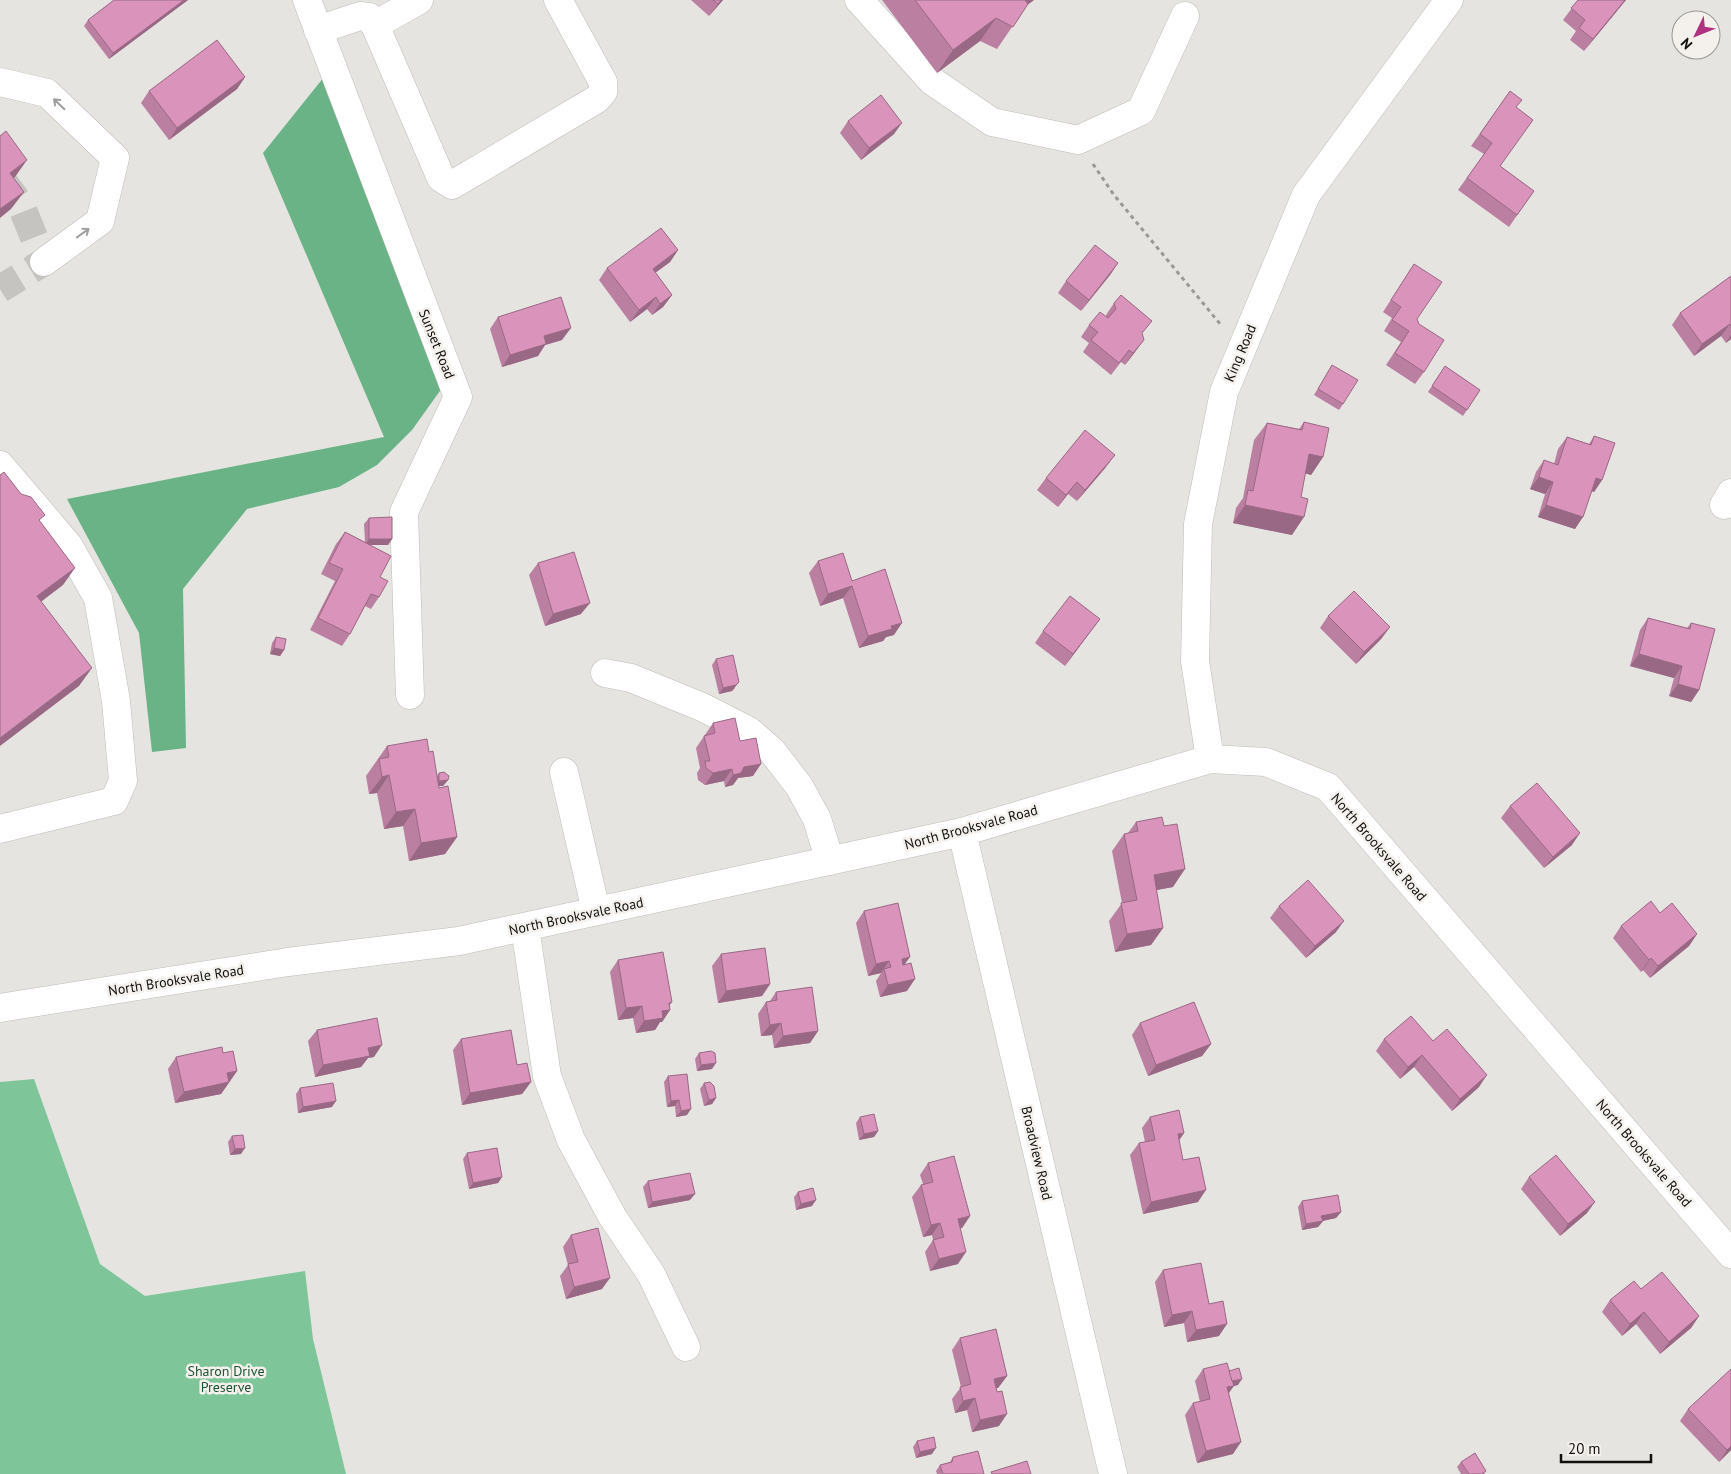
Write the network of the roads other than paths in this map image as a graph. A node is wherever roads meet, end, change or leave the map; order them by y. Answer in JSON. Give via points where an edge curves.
{"nodes":[{"id":1,"x":307,"y":0,"type":"edge"},
{"id":2,"x":419,"y":0,"type":"edge"},
{"id":3,"x":558,"y":0,"type":"edge"},
{"id":4,"x":859,"y":0,"type":"edge"},
{"id":5,"x":1448,"y":0,"type":"edge"},
{"id":6,"x":1185,"y":16,"type":"dead end"},
{"id":7,"x":375,"y":25,"type":"junction"},
{"id":8,"x":318,"y":30,"type":"junction"},
{"id":9,"x":0,"y":82,"type":"edge"},
{"id":10,"x":44,"y":262,"type":"dead end"},
{"id":11,"x":0,"y":465,"type":"edge"},
{"id":12,"x":605,"y":673,"type":"dead end"},
{"id":13,"x":410,"y":695,"type":"dead end"},
{"id":14,"x":1210,"y":759,"type":"junction"},
{"id":15,"x":564,"y":772,"type":"dead end"},
{"id":16,"x":0,"y":829,"type":"edge"},
{"id":17,"x":962,"y":832,"type":"junction"},
{"id":18,"x":830,"y":861,"type":"junction"},
{"id":19,"x":596,"y":911,"type":"junction"},
{"id":20,"x":525,"y":927,"type":"junction"},
{"id":21,"x":0,"y":1008,"type":"edge"},
{"id":22,"x":1731,"y":1254,"type":"edge"},
{"id":23,"x":686,"y":1347,"type":"dead end"},
{"id":24,"x":1113,"y":1474,"type":"edge"}],
"edges":[{"from":1,"to":8,"type":"street","name":"Sunset Road"},
{"from":2,"to":7,"type":"street"},
{"from":3,"to":7,"type":"street","via":[[603,82],[603,92],[452,185],[441,178]]},
{"from":4,"to":6,"type":"street","via":[[932,80],[992,122],[1078,140],[1141,111]]},
{"from":5,"to":14,"type":"street","name":"King Road","via":[[1306,195],[1224,392],[1198,524],[1195,661]]},
{"from":7,"to":8,"type":"street","via":[[369,17],[360,16]]},
{"from":8,"to":13,"type":"street","name":"Sunset Road","via":[[458,397],[404,512]]},
{"from":10,"to":9,"type":"street","one_way":true,"via":[[100,221],[115,158],[47,93]]},
{"from":11,"to":16,"type":"street","via":[[68,545],[98,598],[116,701],[123,781],[114,800]]},
{"from":12,"to":18,"type":"street","via":[[631,678],[694,703],[749,731],[772,751],[799,786],[817,819]]},
{"from":14,"to":17,"type":"street","name":"North Brooksvale Road"},
{"from":14,"to":22,"type":"street","name":"North Brooksvale Road","via":[[1266,762],[1328,787]]},
{"from":15,"to":19,"type":"street"},
{"from":17,"to":18,"type":"street","name":"North Brooksvale Road"},
{"from":17,"to":24,"type":"street","name":"Broadview Road"},
{"from":18,"to":19,"type":"street","name":"North Brooksvale Road"},
{"from":19,"to":20,"type":"street","name":"North Brooksvale Road"},
{"from":20,"to":21,"type":"street","name":"North Brooksvale Road","via":[[459,941],[288,962]]},
{"from":20,"to":23,"type":"street","via":[[547,1076],[571,1140],[612,1216],[651,1274]]}]}
